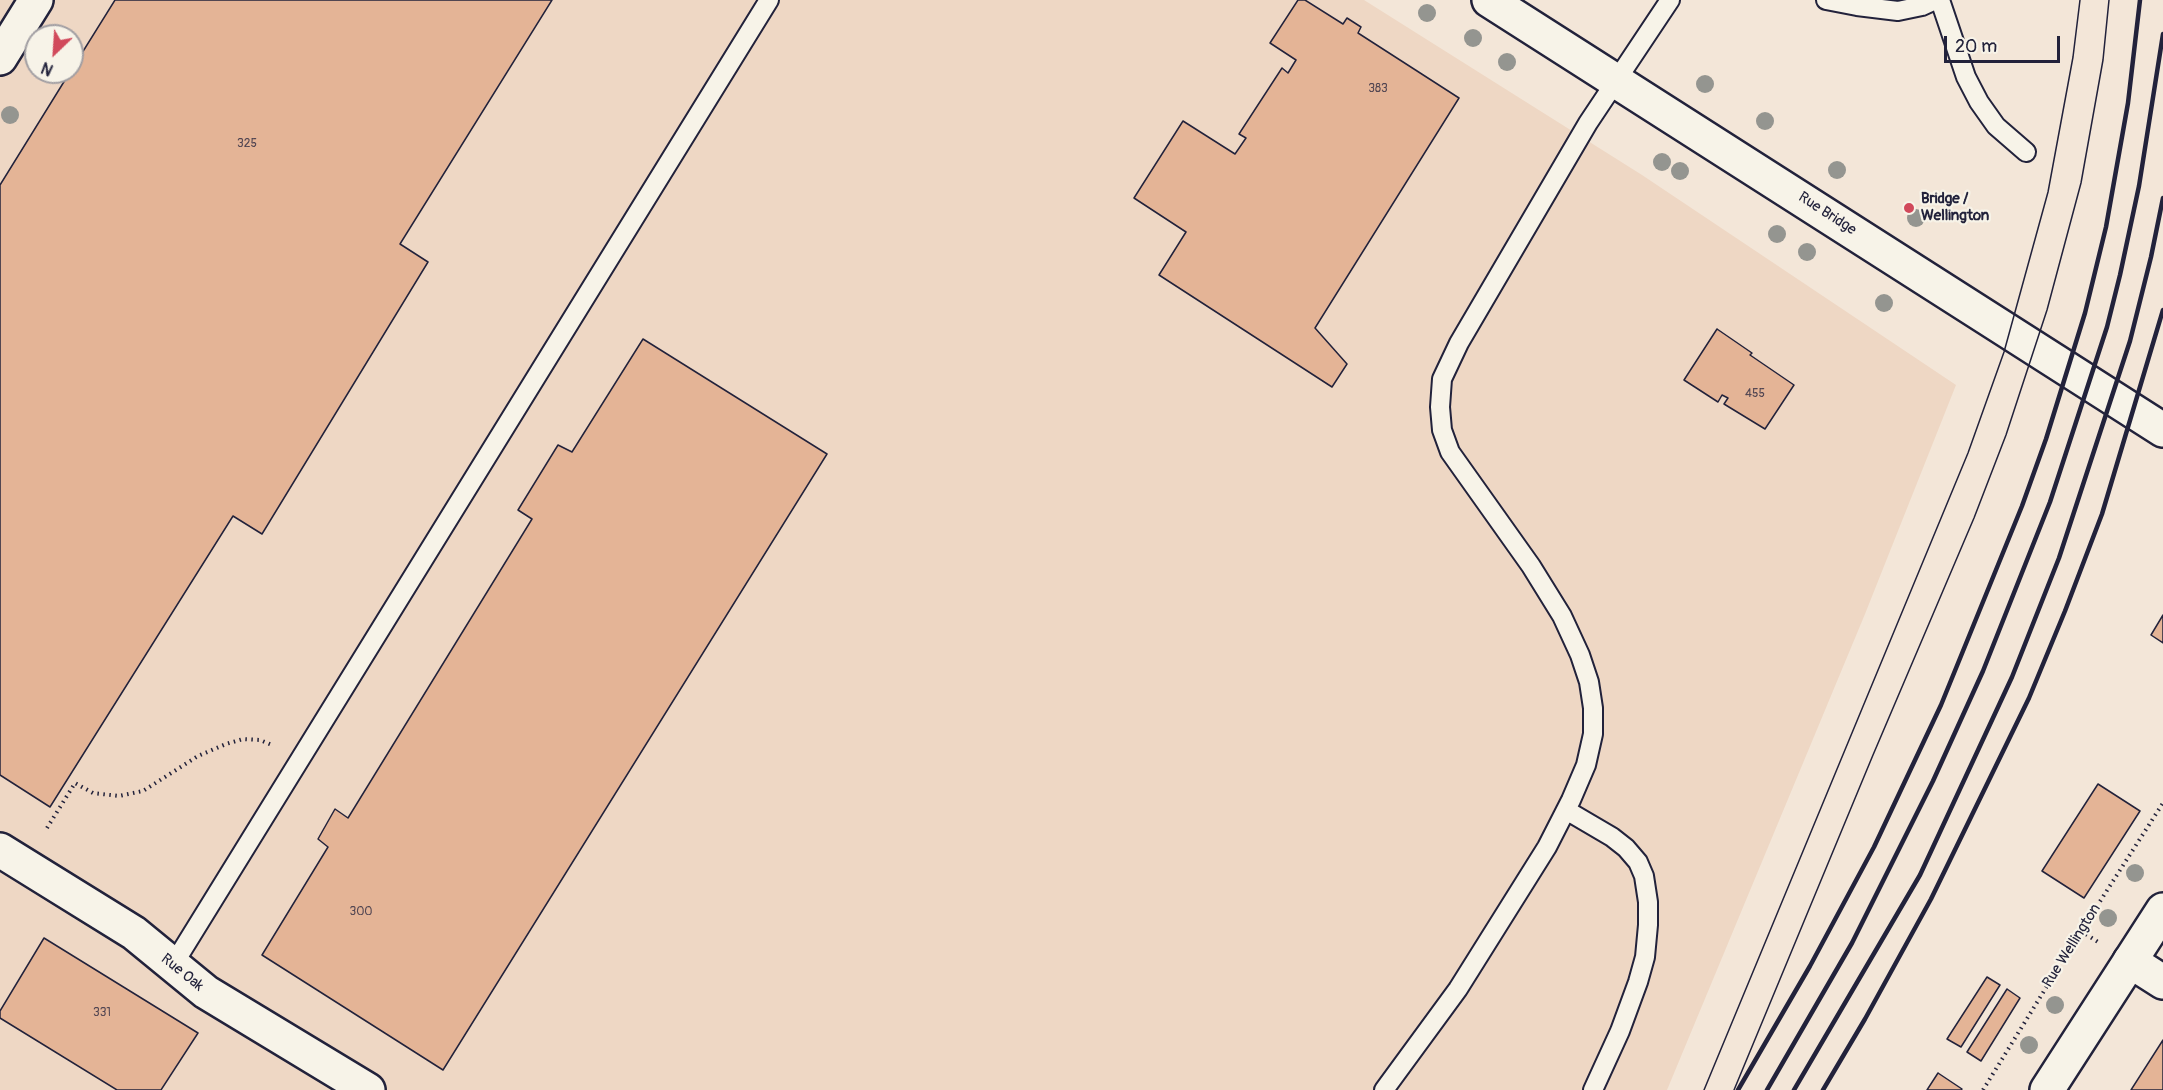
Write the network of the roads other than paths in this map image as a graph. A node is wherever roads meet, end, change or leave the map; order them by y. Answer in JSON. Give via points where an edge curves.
{"nodes":[{"id":1,"x":36,"y":0,"type":"edge"},
{"id":2,"x":769,"y":0,"type":"edge"},
{"id":3,"x":1490,"y":0,"type":"edge"},
{"id":4,"x":1670,"y":0,"type":"edge"},
{"id":5,"x":1826,"y":0,"type":"edge"},
{"id":6,"x":1935,"y":0,"type":"edge"},
{"id":7,"x":1940,"y":0,"type":"edge"},
{"id":8,"x":0,"y":58,"type":"edge"},
{"id":9,"x":1616,"y":81,"type":"junction"},
{"id":10,"x":2026,"y":152,"type":"dead end"},
{"id":11,"x":2163,"y":430,"type":"edge"},
{"id":12,"x":1566,"y":810,"type":"junction"},
{"id":13,"x":0,"y":850,"type":"edge"},
{"id":14,"x":2163,"y":910,"type":"edge"},
{"id":15,"x":2130,"y":961,"type":"junction"},
{"id":16,"x":173,"y":965,"type":"junction"},
{"id":17,"x":2163,"y":982,"type":"edge"},
{"id":18,"x":368,"y":1090,"type":"edge"},
{"id":19,"x":1383,"y":1090,"type":"edge"},
{"id":20,"x":1593,"y":1090,"type":"edge"},
{"id":21,"x":2047,"y":1090,"type":"edge"}],
"edges":[{"from":1,"to":8,"type":"main road"},
{"from":2,"to":16,"type":"lane"},
{"from":3,"to":9,"type":"main road","name":"Rue Bridge"},
{"from":4,"to":9,"type":"lane"},
{"from":5,"to":6,"type":"lane","via":[[1898,11]]},
{"from":7,"to":10,"type":"lane","via":[[1966,77],[1979,102],[1996,126]]},
{"from":9,"to":11,"type":"main road","name":"Rue Bridge"},
{"from":9,"to":12,"type":"lane","via":[[1459,343],[1442,379],[1442,430],[1450,452],[1562,616],[1589,682],[1593,734],[1586,765]]},
{"from":12,"to":19,"type":"lane","via":[[1458,989]]},
{"from":12,"to":20,"type":"lane","via":[[1626,848],[1644,876],[1648,902],[1645,957],[1638,982]]},
{"from":13,"to":16,"type":"main road","name":"Rue Oak","via":[[134,933]]},
{"from":14,"to":15,"type":"main road"},
{"from":15,"to":17,"type":"main road"},
{"from":15,"to":21,"type":"main road"},
{"from":16,"to":18,"type":"main road","name":"Rue Oak","via":[[206,992]]}]}
